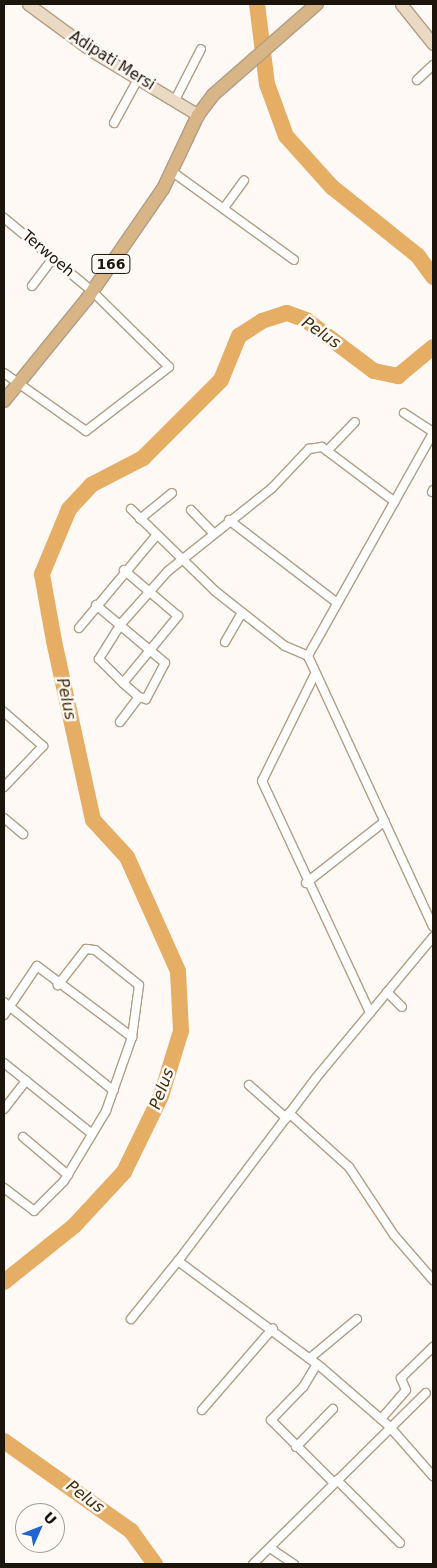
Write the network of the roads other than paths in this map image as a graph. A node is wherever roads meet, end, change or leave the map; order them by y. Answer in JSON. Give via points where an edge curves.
{"nodes":[{"id":1,"x":28,"y":4,"type":"edge"},
{"id":2,"x":317,"y":4,"type":"edge"},
{"id":3,"x":401,"y":4,"type":"edge"},
{"id":4,"x":433,"y":44,"type":"edge"},
{"id":5,"x":201,"y":49,"type":"dead end"},
{"id":6,"x":433,"y":65,"type":"edge"},
{"id":7,"x":138,"y":79,"type":"junction"},
{"id":8,"x":417,"y":80,"type":"dead end"},
{"id":9,"x":175,"y":100,"type":"junction"},
{"id":10,"x":198,"y":115,"type":"junction"},
{"id":11,"x":114,"y":123,"type":"dead end"},
{"id":12,"x":174,"y":173,"type":"junction"},
{"id":13,"x":244,"y":180,"type":"dead end"},
{"id":14,"x":224,"y":208,"type":"junction"},
{"id":15,"x":4,"y":218,"type":"edge"},
{"id":16,"x":53,"y":258,"type":"junction"},
{"id":17,"x":294,"y":260,"type":"dead end"},
{"id":18,"x":32,"y":286,"type":"dead end"},
{"id":19,"x":92,"y":291,"type":"junction"},
{"id":20,"x":4,"y":373,"type":"edge"},
{"id":21,"x":19,"y":384,"type":"junction"},
{"id":22,"x":4,"y":401,"type":"edge"},
{"id":23,"x":404,"y":413,"type":"dead end"},
{"id":24,"x":355,"y":422,"type":"dead end"},
{"id":25,"x":433,"y":433,"type":"edge"},
{"id":26,"x":327,"y":451,"type":"junction"},
{"id":27,"x":172,"y":493,"type":"dead end"},
{"id":28,"x":395,"y":502,"type":"junction"},
{"id":29,"x":131,"y":509,"type":"dead end"},
{"id":30,"x":191,"y":510,"type":"dead end"},
{"id":31,"x":140,"y":519,"type":"junction"},
{"id":32,"x":229,"y":520,"type":"junction"},
{"id":33,"x":213,"y":533,"type":"junction"},
{"id":34,"x":156,"y":536,"type":"junction"},
{"id":35,"x":180,"y":560,"type":"junction"},
{"id":36,"x":124,"y":570,"type":"junction"},
{"id":37,"x":149,"y":590,"type":"junction"},
{"id":38,"x":336,"y":602,"type":"junction"},
{"id":39,"x":96,"y":605,"type":"junction"},
{"id":40,"x":242,"y":612,"type":"junction"},
{"id":41,"x":120,"y":624,"type":"junction"},
{"id":42,"x":79,"y":628,"type":"dead end"},
{"id":43,"x":225,"y":642,"type":"dead end"},
{"id":44,"x":150,"y":650,"type":"junction"},
{"id":45,"x":308,"y":656,"type":"junction"},
{"id":46,"x":314,"y":676,"type":"junction"},
{"id":47,"x":123,"y":683,"type":"junction"},
{"id":48,"x":139,"y":697,"type":"junction"},
{"id":49,"x":4,"y":712,"type":"edge"},
{"id":50,"x":120,"y":722,"type":"dead end"},
{"id":51,"x":4,"y":787,"type":"edge"},
{"id":52,"x":4,"y":818,"type":"edge"},
{"id":53,"x":385,"y":821,"type":"junction"},
{"id":54,"x":23,"y":834,"type":"dead end"},
{"id":55,"x":306,"y":883,"type":"junction"},
{"id":56,"x":433,"y":927,"type":"edge"},
{"id":57,"x":433,"y":937,"type":"edge"},
{"id":58,"x":58,"y":985,"type":"junction"},
{"id":59,"x":387,"y":992,"type":"junction"},
{"id":60,"x":7,"y":1004,"type":"edge"},
{"id":61,"x":402,"y":1006,"type":"dead end"},
{"id":62,"x":370,"y":1013,"type":"junction"},
{"id":63,"x":4,"y":1015,"type":"edge"},
{"id":64,"x":132,"y":1037,"type":"junction"},
{"id":65,"x":4,"y":1063,"type":"edge"},
{"id":66,"x":26,"y":1081,"type":"junction"},
{"id":67,"x":249,"y":1085,"type":"dead end"},
{"id":68,"x":114,"y":1091,"type":"junction"},
{"id":69,"x":4,"y":1109,"type":"edge"},
{"id":70,"x":288,"y":1116,"type":"junction"},
{"id":71,"x":92,"y":1134,"type":"junction"},
{"id":72,"x":23,"y":1137,"type":"dead end"},
{"id":73,"x":68,"y":1175,"type":"junction"},
{"id":74,"x":4,"y":1188,"type":"edge"},
{"id":75,"x":178,"y":1261,"type":"junction"},
{"id":76,"x":433,"y":1280,"type":"edge"},
{"id":77,"x":131,"y":1319,"type":"dead end"},
{"id":78,"x":357,"y":1319,"type":"dead end"},
{"id":79,"x":273,"y":1328,"type":"junction"},
{"id":80,"x":433,"y":1347,"type":"edge"},
{"id":81,"x":310,"y":1358,"type":"junction"},
{"id":82,"x":317,"y":1364,"type":"junction"},
{"id":83,"x":426,"y":1393,"type":"dead end"},
{"id":84,"x":333,"y":1409,"type":"dead end"},
{"id":85,"x":202,"y":1410,"type":"dead end"},
{"id":86,"x":381,"y":1419,"type":"junction"},
{"id":87,"x":389,"y":1426,"type":"junction"},
{"id":88,"x":296,"y":1447,"type":"junction"},
{"id":89,"x":433,"y":1476,"type":"edge"},
{"id":90,"x":335,"y":1482,"type":"junction"},
{"id":91,"x":400,"y":1543,"type":"dead end"},
{"id":92,"x":270,"y":1548,"type":"junction"},
{"id":93,"x":253,"y":1564,"type":"edge"},
{"id":94,"x":294,"y":1564,"type":"edge"}],
"edges":[{"from":1,"to":7,"type":"street","name":"Adipati Mersi"},
{"from":2,"to":10,"type":"main road","number":"166","via":[[229,77]]},
{"from":3,"to":4,"type":"street"},
{"from":5,"to":9,"type":"street"},
{"from":6,"to":8,"type":"street"},
{"from":7,"to":9,"type":"street","name":"Adipati Mersi"},
{"from":7,"to":11,"type":"street"},
{"from":9,"to":10,"type":"street","name":"Adipati Mersi"},
{"from":10,"to":12,"type":"main road","number":"166"},
{"from":12,"to":14,"type":"street"},
{"from":12,"to":19,"type":"main road","number":"166"},
{"from":13,"to":14,"type":"street"},
{"from":14,"to":17,"type":"street"},
{"from":15,"to":16,"type":"street","name":"Terwoeh"},
{"from":16,"to":18,"type":"street"},
{"from":16,"to":19,"type":"street","name":"Terwoeh"},
{"from":19,"to":21,"type":"main road","number":"166"},
{"from":19,"to":21,"type":"street","name":"Terwoeh","via":[[169,367],[86,432]]},
{"from":20,"to":21,"type":"street"},
{"from":21,"to":22,"type":"main road","number":"166"},
{"from":23,"to":25,"type":"street"},
{"from":24,"to":26,"type":"street"},
{"from":25,"to":28,"type":"street"},
{"from":26,"to":28,"type":"street"},
{"from":26,"to":32,"type":"street","via":[[322,446],[309,449],[272,488]]},
{"from":27,"to":31,"type":"street"},
{"from":28,"to":38,"type":"street"},
{"from":29,"to":31,"type":"street"},
{"from":30,"to":33,"type":"street"},
{"from":31,"to":34,"type":"street"},
{"from":32,"to":33,"type":"street"},
{"from":32,"to":38,"type":"street"},
{"from":33,"to":35,"type":"street"},
{"from":34,"to":35,"type":"street"},
{"from":34,"to":36,"type":"street"},
{"from":35,"to":37,"type":"street"},
{"from":35,"to":40,"type":"street"},
{"from":36,"to":37,"type":"street"},
{"from":36,"to":39,"type":"street"},
{"from":37,"to":41,"type":"street"},
{"from":37,"to":44,"type":"street","via":[[178,616]]},
{"from":38,"to":45,"type":"street"},
{"from":39,"to":41,"type":"street"},
{"from":39,"to":42,"type":"street"},
{"from":40,"to":43,"type":"street"},
{"from":40,"to":45,"type":"street","via":[[285,646]]},
{"from":41,"to":44,"type":"street"},
{"from":41,"to":47,"type":"street","via":[[99,659]]},
{"from":44,"to":47,"type":"street"},
{"from":44,"to":48,"type":"street","via":[[165,665],[146,698]]},
{"from":45,"to":46,"type":"street"},
{"from":46,"to":53,"type":"street"},
{"from":46,"to":55,"type":"street","via":[[262,781]]},
{"from":47,"to":48,"type":"street"},
{"from":48,"to":50,"type":"street"},
{"from":49,"to":51,"type":"street","via":[[43,746]]},
{"from":52,"to":54,"type":"street"},
{"from":53,"to":55,"type":"street"},
{"from":53,"to":56,"type":"street"},
{"from":55,"to":62,"type":"street"},
{"from":57,"to":59,"type":"street"},
{"from":58,"to":60,"type":"street","via":[[34,967]]},
{"from":58,"to":64,"type":"street"},
{"from":58,"to":64,"type":"street","via":[[86,949],[95,950],[139,985]]},
{"from":59,"to":61,"type":"street"},
{"from":59,"to":62,"type":"street"},
{"from":60,"to":63,"type":"street"},
{"from":60,"to":68,"type":"street"},
{"from":62,"to":70,"type":"street"},
{"from":64,"to":68,"type":"street"},
{"from":65,"to":66,"type":"street"},
{"from":66,"to":69,"type":"street"},
{"from":66,"to":71,"type":"street"},
{"from":67,"to":70,"type":"street"},
{"from":68,"to":71,"type":"street"},
{"from":70,"to":75,"type":"street"},
{"from":70,"to":76,"type":"street","via":[[349,1167],[394,1235]]},
{"from":71,"to":73,"type":"street"},
{"from":72,"to":73,"type":"street"},
{"from":73,"to":74,"type":"street","via":[[35,1211]]},
{"from":75,"to":77,"type":"street"},
{"from":75,"to":79,"type":"street"},
{"from":78,"to":81,"type":"street"},
{"from":79,"to":81,"type":"street"},
{"from":79,"to":85,"type":"street"},
{"from":80,"to":86,"type":"street","via":[[401,1378],[406,1390]]},
{"from":81,"to":82,"type":"street"},
{"from":82,"to":86,"type":"street"},
{"from":82,"to":88,"type":"street","via":[[303,1387],[271,1420]]},
{"from":83,"to":87,"type":"street"},
{"from":84,"to":88,"type":"street"},
{"from":86,"to":87,"type":"street"},
{"from":87,"to":89,"type":"street"},
{"from":87,"to":90,"type":"street"},
{"from":88,"to":90,"type":"street"},
{"from":90,"to":91,"type":"street"},
{"from":90,"to":92,"type":"street"},
{"from":92,"to":93,"type":"street"},
{"from":92,"to":94,"type":"street"}]}
